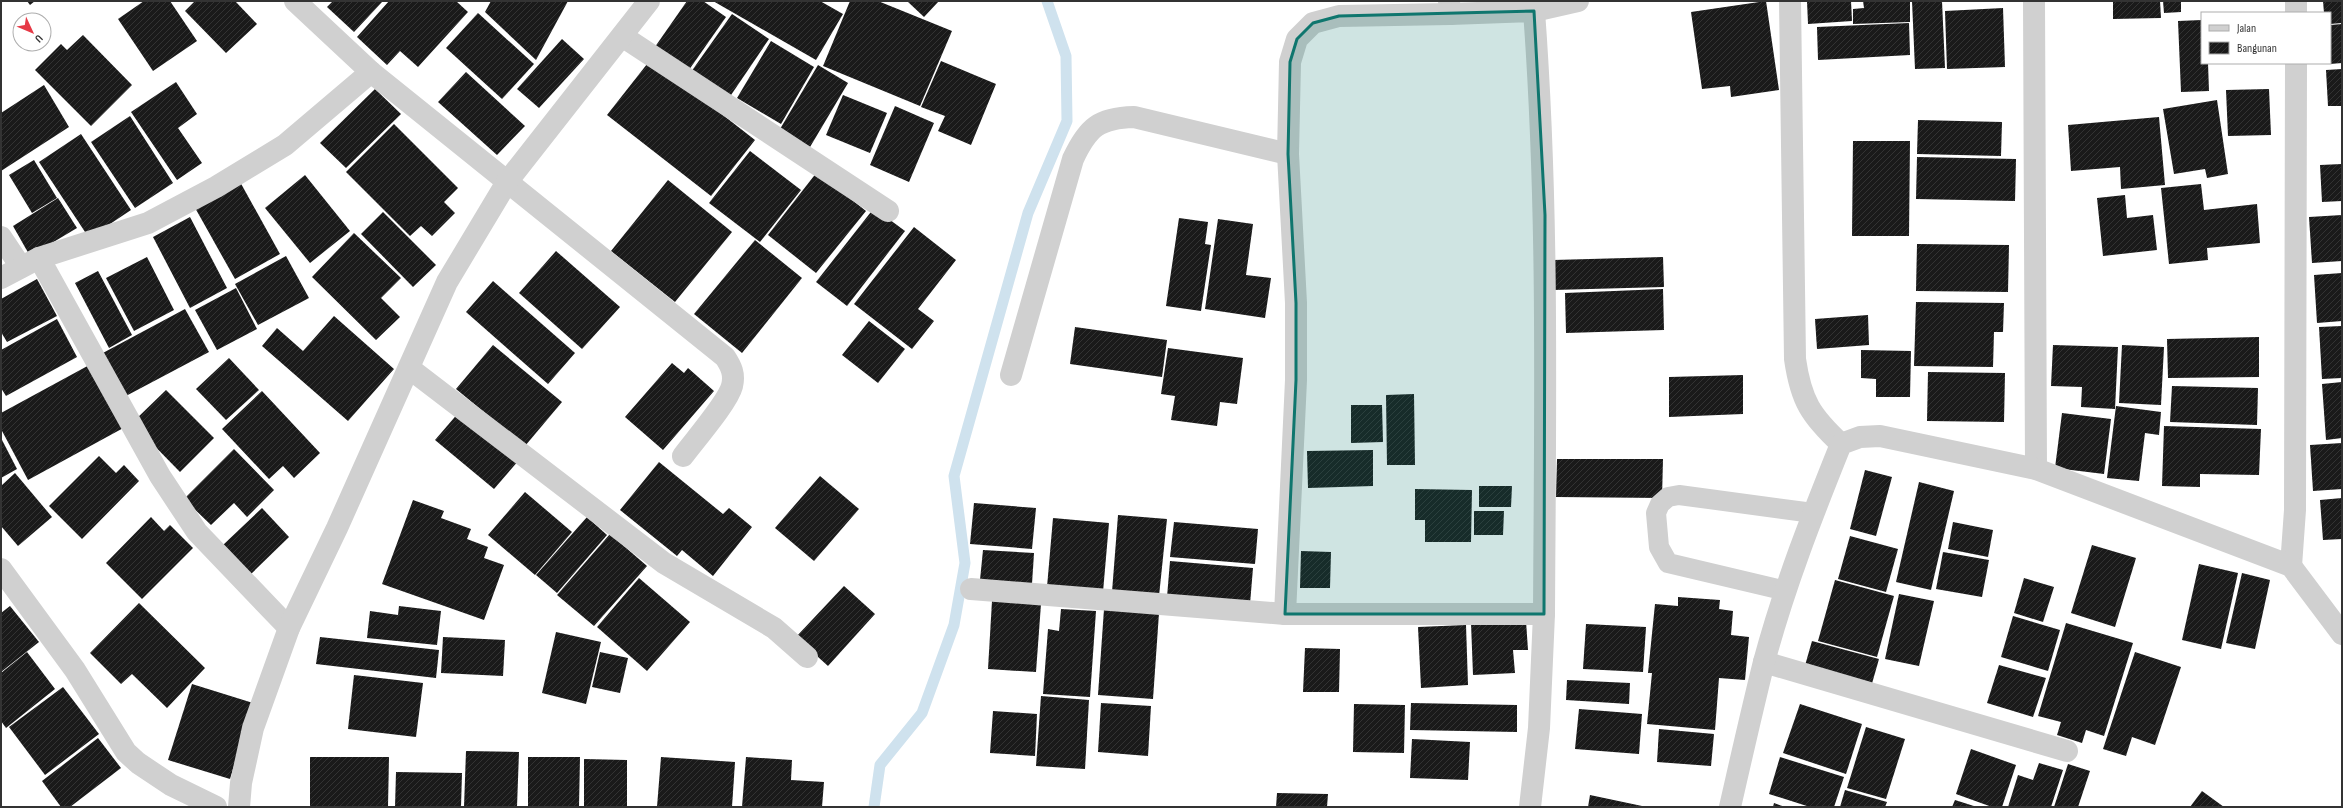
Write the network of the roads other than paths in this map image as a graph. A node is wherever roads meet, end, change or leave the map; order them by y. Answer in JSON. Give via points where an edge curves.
{"nodes":[{"id":1,"x":295,"y":1,"type":"edge"},
{"id":2,"x":649,"y":1,"type":"edge"},
{"id":3,"x":1578,"y":1,"type":"edge"},
{"id":4,"x":1790,"y":1,"type":"edge"},
{"id":5,"x":2034,"y":1,"type":"edge"},
{"id":6,"x":2296,"y":1,"type":"edge"},
{"id":7,"x":1450,"y":7,"type":"edge"},
{"id":8,"x":1534,"y":11,"type":"junction"},
{"id":9,"x":2296,"y":12,"type":"edge"},
{"id":10,"x":622,"y":36,"type":"junction"},
{"id":11,"x":2296,"y":64,"type":"edge"},
{"id":12,"x":371,"y":72,"type":"junction"},
{"id":13,"x":1288,"y":154,"type":"junction"},
{"id":14,"x":507,"y":182,"type":"junction"},
{"id":15,"x":888,"y":211,"type":"dead end"},
{"id":16,"x":1,"y":237,"type":"edge"},
{"id":17,"x":30,"y":262,"type":"junction"},
{"id":18,"x":1,"y":278,"type":"edge"},
{"id":19,"x":409,"y":368,"type":"junction"},
{"id":20,"x":1011,"y":375,"type":"dead end"},
{"id":21,"x":1841,"y":444,"type":"junction"},
{"id":22,"x":683,"y":456,"type":"dead end"},
{"id":23,"x":2036,"y":468,"type":"junction"},
{"id":24,"x":1813,"y":513,"type":"junction"},
{"id":25,"x":2291,"y":566,"type":"junction"},
{"id":26,"x":1,"y":569,"type":"edge"},
{"id":27,"x":971,"y":589,"type":"dead end"},
{"id":28,"x":1786,"y":591,"type":"junction"},
{"id":29,"x":1286,"y":614,"type":"junction"},
{"id":30,"x":1544,"y":614,"type":"junction"},
{"id":31,"x":289,"y":628,"type":"junction"},
{"id":32,"x":2342,"y":634,"type":"edge"},
{"id":33,"x":807,"y":657,"type":"dead end"},
{"id":34,"x":1764,"y":662,"type":"junction"},
{"id":35,"x":2067,"y":751,"type":"dead end"},
{"id":36,"x":216,"y":807,"type":"edge"},
{"id":37,"x":239,"y":807,"type":"edge"},
{"id":38,"x":1530,"y":807,"type":"edge"},
{"id":39,"x":1730,"y":807,"type":"edge"}],
"edges":[{"from":1,"to":12,"type":"street"},
{"from":2,"to":10,"type":"street"},
{"from":3,"to":8,"type":"street"},
{"from":4,"to":21,"type":"street","via":[[1795,359],[1798,381],[1805,402],[1818,423]]},
{"from":5,"to":23,"type":"street"},
{"from":6,"to":9,"type":"street"},
{"from":7,"to":8,"type":"street"},
{"from":7,"to":13,"type":"street","via":[[1339,16],[1313,23],[1297,39],[1290,62]]},
{"from":8,"to":30,"type":"street","via":[[1542,115],[1545,215]]},
{"from":10,"to":14,"type":"street"},
{"from":10,"to":15,"type":"street"},
{"from":11,"to":25,"type":"street","via":[[2295,510]]},
{"from":12,"to":14,"type":"street"},
{"from":12,"to":17,"type":"street","via":[[285,145],[216,187],[148,223]]},
{"from":13,"to":20,"type":"street","via":[[1134,117],[1116,118],[1098,124],[1083,137],[1073,159]]},
{"from":13,"to":29,"type":"street","via":[[1296,303],[1296,380]]},
{"from":14,"to":19,"type":"street","via":[[447,282]]},
{"from":14,"to":22,"type":"street","via":[[725,357],[732,367],[733,384],[730,393]]},
{"from":16,"to":17,"type":"street"},
{"from":17,"to":18,"type":"street"},
{"from":17,"to":31,"type":"street","via":[[160,476],[198,532]]},
{"from":19,"to":31,"type":"street"},
{"from":19,"to":33,"type":"street","via":[[664,563],[774,628]]},
{"from":21,"to":23,"type":"street","via":[[1860,437],[1880,436]]},
{"from":21,"to":24,"type":"street"},
{"from":23,"to":25,"type":"street"},
{"from":24,"to":28,"type":"street"},
{"from":24,"to":28,"type":"lane","via":[[1679,495],[1668,497],[1660,504],[1656,513],[1659,547],[1668,563]]},
{"from":25,"to":32,"type":"street"},
{"from":26,"to":36,"type":"street","via":[[75,670],[126,752],[171,785]]},
{"from":27,"to":29,"type":"street"},
{"from":28,"to":34,"type":"street"},
{"from":29,"to":30,"type":"street"},
{"from":30,"to":38,"type":"street","via":[[1539,728]]},
{"from":31,"to":37,"type":"street","via":[[253,728],[241,783]]},
{"from":34,"to":35,"type":"street"},
{"from":34,"to":39,"type":"street"}]}
